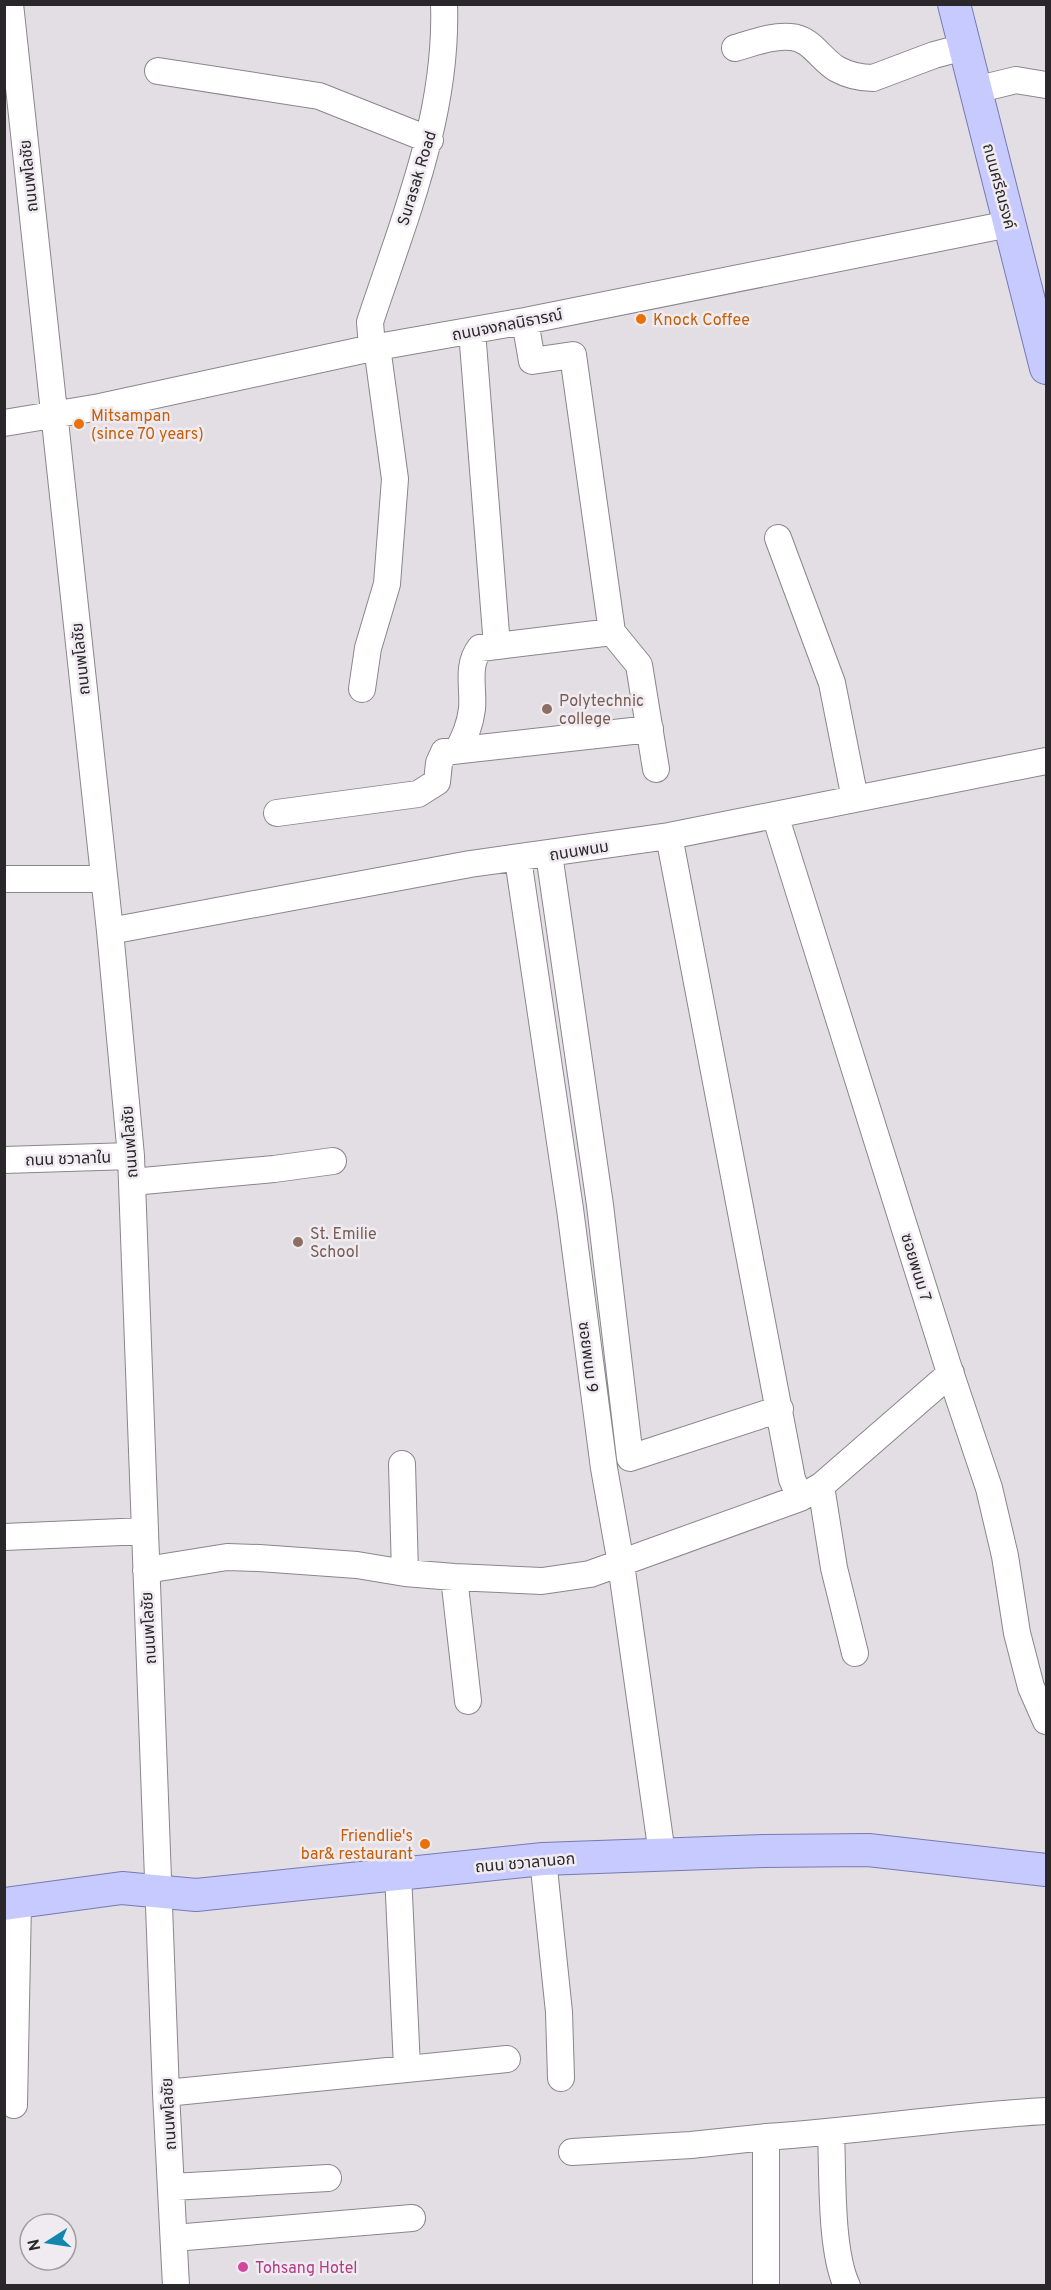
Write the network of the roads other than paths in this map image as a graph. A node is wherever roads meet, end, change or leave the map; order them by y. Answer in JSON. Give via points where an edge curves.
{"nodes":[{"id":1,"x":10,"y":4,"type":"edge"},
{"id":2,"x":444,"y":4,"type":"edge"},
{"id":3,"x":954,"y":4,"type":"edge"},
{"id":4,"x":964,"y":47,"type":"junction"},
{"id":5,"x":735,"y":48,"type":"dead end"},
{"id":6,"x":158,"y":71,"type":"dead end"},
{"id":7,"x":1047,"y":85,"type":"edge"},
{"id":8,"x":975,"y":90,"type":"junction"},
{"id":9,"x":430,"y":140,"type":"junction"},
{"id":10,"x":1009,"y":224,"type":"junction"},
{"id":11,"x":525,"y":321,"type":"junction"},
{"id":12,"x":472,"y":331,"type":"junction"},
{"id":13,"x":374,"y":347,"type":"junction"},
{"id":14,"x":1047,"y":368,"type":"edge"},
{"id":15,"x":53,"y":414,"type":"junction"},
{"id":16,"x":4,"y":423,"type":"edge"},
{"id":17,"x":778,"y":538,"type":"dead end"},
{"id":18,"x":612,"y":632,"type":"junction"},
{"id":19,"x":496,"y":646,"type":"junction"},
{"id":20,"x":362,"y":689,"type":"dead end"},
{"id":21,"x":650,"y":729,"type":"junction"},
{"id":22,"x":458,"y":750,"type":"junction"},
{"id":23,"x":1047,"y":761,"type":"edge"},
{"id":24,"x":656,"y":769,"type":"dead end"},
{"id":25,"x":855,"y":799,"type":"junction"},
{"id":26,"x":277,"y":813,"type":"dead end"},
{"id":27,"x":776,"y":815,"type":"junction"},
{"id":28,"x":669,"y":836,"type":"junction"},
{"id":29,"x":549,"y":854,"type":"junction"},
{"id":30,"x":518,"y":859,"type":"junction"},
{"id":31,"x":4,"y":879,"type":"edge"},
{"id":32,"x":105,"y":879,"type":"junction"},
{"id":33,"x":110,"y":931,"type":"junction"},
{"id":34,"x":131,"y":1156,"type":"junction"},
{"id":35,"x":4,"y":1160,"type":"edge"},
{"id":36,"x":333,"y":1161,"type":"dead end"},
{"id":37,"x":132,"y":1182,"type":"junction"},
{"id":38,"x":600,"y":1204,"type":"junction"},
{"id":39,"x":570,"y":1209,"type":"junction"},
{"id":40,"x":951,"y":1373,"type":"junction"},
{"id":41,"x":780,"y":1409,"type":"junction"},
{"id":42,"x":402,"y":1464,"type":"dead end"},
{"id":43,"x":810,"y":1492,"type":"junction"},
{"id":44,"x":146,"y":1531,"type":"junction"},
{"id":45,"x":4,"y":1537,"type":"edge"},
{"id":46,"x":621,"y":1564,"type":"junction"},
{"id":47,"x":146,"y":1570,"type":"junction"},
{"id":48,"x":405,"y":1573,"type":"junction"},
{"id":49,"x":453,"y":1577,"type":"junction"},
{"id":50,"x":855,"y":1653,"type":"dead end"},
{"id":51,"x":468,"y":1701,"type":"dead end"},
{"id":52,"x":1047,"y":1720,"type":"edge"},
{"id":53,"x":662,"y":1854,"type":"junction"},
{"id":54,"x":543,"y":1859,"type":"junction"},
{"id":55,"x":1047,"y":1870,"type":"edge"},
{"id":56,"x":398,"y":1874,"type":"junction"},
{"id":57,"x":160,"y":1892,"type":"junction"},
{"id":58,"x":11,"y":1903,"type":"edge"},
{"id":59,"x":507,"y":2059,"type":"dead end"},
{"id":60,"x":407,"y":2067,"type":"junction"},
{"id":61,"x":561,"y":2078,"type":"dead end"},
{"id":62,"x":166,"y":2093,"type":"junction"},
{"id":63,"x":14,"y":2105,"type":"dead end"},
{"id":64,"x":1047,"y":2111,"type":"edge"},
{"id":65,"x":831,"y":2133,"type":"junction"},
{"id":66,"x":766,"y":2137,"type":"junction"},
{"id":67,"x":572,"y":2152,"type":"dead end"},
{"id":68,"x":328,"y":2178,"type":"dead end"},
{"id":69,"x":172,"y":2187,"type":"junction"},
{"id":70,"x":412,"y":2218,"type":"dead end"},
{"id":71,"x":174,"y":2238,"type":"junction"},
{"id":72,"x":176,"y":2286,"type":"edge"},
{"id":73,"x":766,"y":2286,"type":"edge"},
{"id":74,"x":847,"y":2286,"type":"edge"}],
"edges":[{"from":1,"to":15,"type":"street","name":"ถนนพโลชัย"},
{"from":2,"to":9,"type":"street","name":"Surasak Road","via":[[445,40]]},
{"from":3,"to":4,"type":"main road","name":"ถนนศรีณรงค์"},
{"from":4,"to":5,"type":"street","via":[[873,78],[836,69],[792,36]]},
{"from":4,"to":8,"type":"main road","name":"ถนนศรีณรงค์"},
{"from":6,"to":9,"type":"street","via":[[319,96]]},
{"from":7,"to":8,"type":"street","via":[[1016,80]]},
{"from":8,"to":10,"type":"main road","name":"ถนนศรีณรงค์"},
{"from":9,"to":13,"type":"street","name":"Surasak Road","via":[[370,322]]},
{"from":10,"to":11,"type":"street","name":"ถนนจงกลนิธารณ์"},
{"from":10,"to":14,"type":"main road","name":"ถนนศรีณรงค์"},
{"from":11,"to":12,"type":"street","name":"ถนนจงกลนิธารณ์"},
{"from":11,"to":18,"type":"street","via":[[532,361],[573,355]]},
{"from":12,"to":13,"type":"street","name":"ถนนจงกลนิธารณ์"},
{"from":12,"to":19,"type":"street"},
{"from":13,"to":15,"type":"street","name":"ถนนจงกลนิธารณ์"},
{"from":13,"to":20,"type":"street","name":"Surasak Road","via":[[394,479],[387,584],[368,648]]},
{"from":15,"to":16,"type":"street","name":"ถนนจงกลนิธารณ์"},
{"from":15,"to":32,"type":"street","name":"ถนนพโลชัย"},
{"from":17,"to":25,"type":"street","via":[[832,683]]},
{"from":18,"to":19,"type":"street"},
{"from":18,"to":21,"type":"street","via":[[639,665]]},
{"from":19,"to":22,"type":"street","via":[[480,648],[474,656],[469,730]]},
{"from":21,"to":22,"type":"street"},
{"from":21,"to":24,"type":"street"},
{"from":22,"to":26,"type":"street","via":[[444,752],[436,782],[418,794]]},
{"from":23,"to":25,"type":"street","name":"ถนนพนม"},
{"from":25,"to":27,"type":"street","name":"ถนนพนม"},
{"from":27,"to":28,"type":"street","name":"ถนนพนม"},
{"from":27,"to":40,"type":"street","name":"ซอยพนม 7"},
{"from":28,"to":29,"type":"street","name":"ถนนพนม"},
{"from":28,"to":41,"type":"street"},
{"from":29,"to":30,"type":"street","name":"ถนนพนม"},
{"from":29,"to":38,"type":"street"},
{"from":30,"to":33,"type":"street","name":"ถนนพนม","via":[[470,864]]},
{"from":30,"to":39,"type":"street","name":"ซอยพนม 9"},
{"from":31,"to":32,"type":"street"},
{"from":32,"to":33,"type":"street","name":"ถนนพโลชัย"},
{"from":33,"to":34,"type":"street","name":"ถนนพโลชัย"},
{"from":34,"to":35,"type":"street","name":"ถนน ชวาลาใน"},
{"from":34,"to":37,"type":"street","name":"ถนนพโลชัย"},
{"from":36,"to":37,"type":"street"},
{"from":37,"to":44,"type":"street","name":"ถนนพโลชัย"},
{"from":38,"to":39,"type":"street"},
{"from":38,"to":41,"type":"street","via":[[630,1458]]},
{"from":39,"to":46,"type":"street","name":"ซอยพนม 9","via":[[604,1468]]},
{"from":40,"to":43,"type":"street"},
{"from":40,"to":52,"type":"street","name":"ซอยพนม 7","via":[[989,1488],[1031,1687]]},
{"from":41,"to":43,"type":"street","via":[[792,1479]]},
{"from":42,"to":48,"type":"street"},
{"from":43,"to":46,"type":"street"},
{"from":43,"to":50,"type":"street"},
{"from":44,"to":45,"type":"street"},
{"from":44,"to":47,"type":"street","name":"ถนนพโลชัย"},
{"from":46,"to":49,"type":"street","via":[[590,1574],[542,1581]]},
{"from":46,"to":53,"type":"street","name":"ซอยพนม 9"},
{"from":47,"to":48,"type":"street","via":[[227,1557],[259,1557]]},
{"from":47,"to":57,"type":"street","name":"ถนนพโลชัย"},
{"from":48,"to":49,"type":"street"},
{"from":49,"to":51,"type":"street"},
{"from":53,"to":54,"type":"main road","name":"ถนน ชวาลานอก"},
{"from":53,"to":55,"type":"main road","name":"ถนน ชวาลานอก","via":[[868,1850]]},
{"from":54,"to":56,"type":"main road","name":"ถนน ชวาลานอก"},
{"from":54,"to":61,"type":"street","via":[[559,2012]]},
{"from":56,"to":57,"type":"main road","name":"ถนน ชวาลานอก","via":[[196,1895]]},
{"from":56,"to":60,"type":"street"},
{"from":57,"to":58,"type":"main road","name":"ถนน ชวาลานอก","via":[[122,1888]]},
{"from":57,"to":62,"type":"street","name":"ถนนพโลชัย"},
{"from":58,"to":63,"type":"street"},
{"from":59,"to":60,"type":"street"},
{"from":60,"to":62,"type":"street"},
{"from":62,"to":69,"type":"street","name":"ถนนพโลชัย"},
{"from":64,"to":65,"type":"street","via":[[984,2114]]},
{"from":65,"to":66,"type":"street"},
{"from":65,"to":74,"type":"street","via":[[836,2234]]},
{"from":66,"to":67,"type":"street"},
{"from":66,"to":73,"type":"street"},
{"from":68,"to":69,"type":"street"},
{"from":69,"to":71,"type":"street","name":"ถนนพโลชัย"},
{"from":70,"to":71,"type":"street"},
{"from":71,"to":72,"type":"street","name":"ถนนพโลชัย"}]}
